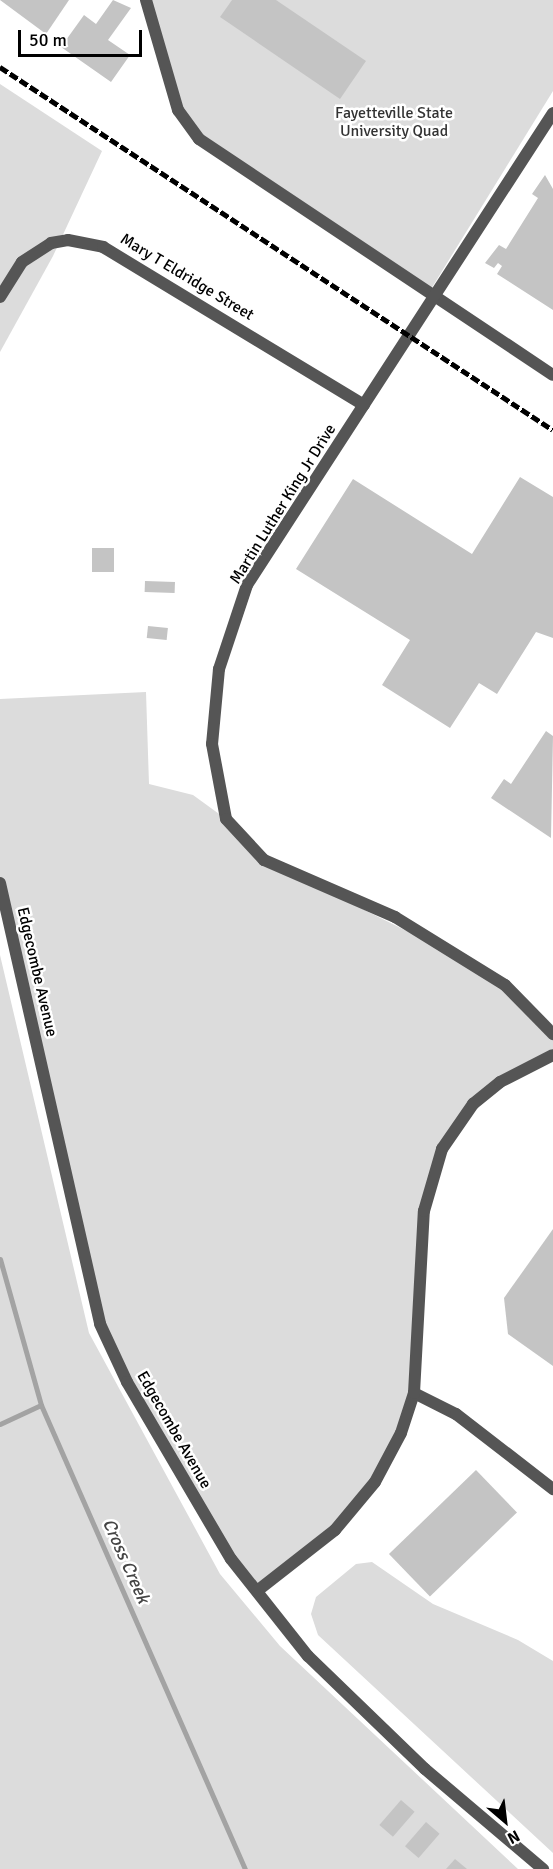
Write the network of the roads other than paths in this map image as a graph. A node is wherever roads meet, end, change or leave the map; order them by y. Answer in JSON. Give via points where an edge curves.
{"nodes":[{"id":1,"x":146,"y":0,"type":"edge"},
{"id":2,"x":553,"y":113,"type":"edge"},
{"id":3,"x":0,"y":297,"type":"edge"},
{"id":4,"x":435,"y":297,"type":"junction"},
{"id":5,"x":553,"y":375,"type":"edge"},
{"id":6,"x":364,"y":405,"type":"junction"},
{"id":7,"x":0,"y":883,"type":"edge"},
{"id":8,"x":553,"y":1034,"type":"edge"},
{"id":9,"x":553,"y":1055,"type":"edge"},
{"id":10,"x":414,"y":1393,"type":"junction"},
{"id":11,"x":553,"y":1489,"type":"edge"},
{"id":12,"x":257,"y":1591,"type":"junction"},
{"id":13,"x":543,"y":1869,"type":"edge"}],
"edges":[{"from":1,"to":4,"type":"street","via":[[178,110],[199,139]]},
{"from":2,"to":4,"type":"street","name":"Martin Luther King Jr Drive"},
{"from":3,"to":6,"type":"street","name":"Mary T Eldridge Street","via":[[22,262],[51,243],[68,240],[103,247]]},
{"from":4,"to":5,"type":"street"},
{"from":4,"to":6,"type":"street","name":"Martin Luther King Jr Drive"},
{"from":6,"to":8,"type":"street","name":"Martin Luther King Jr Drive","via":[[247,585],[219,669],[212,744],[226,819],[264,860],[388,913],[473,964],[534,1010]]},
{"from":7,"to":12,"type":"street","name":"Edgecombe Avenue","via":[[100,1324],[175,1467],[231,1559]]},
{"from":9,"to":10,"type":"street","via":[[500,1082],[473,1104],[442,1149],[423,1222]]},
{"from":10,"to":11,"type":"street","via":[[456,1414]]},
{"from":10,"to":12,"type":"street","via":[[385,1465],[362,1500],[335,1530]]},
{"from":12,"to":13,"type":"street","name":"Edgecombe Avenue","via":[[308,1656],[362,1712]]}]}
